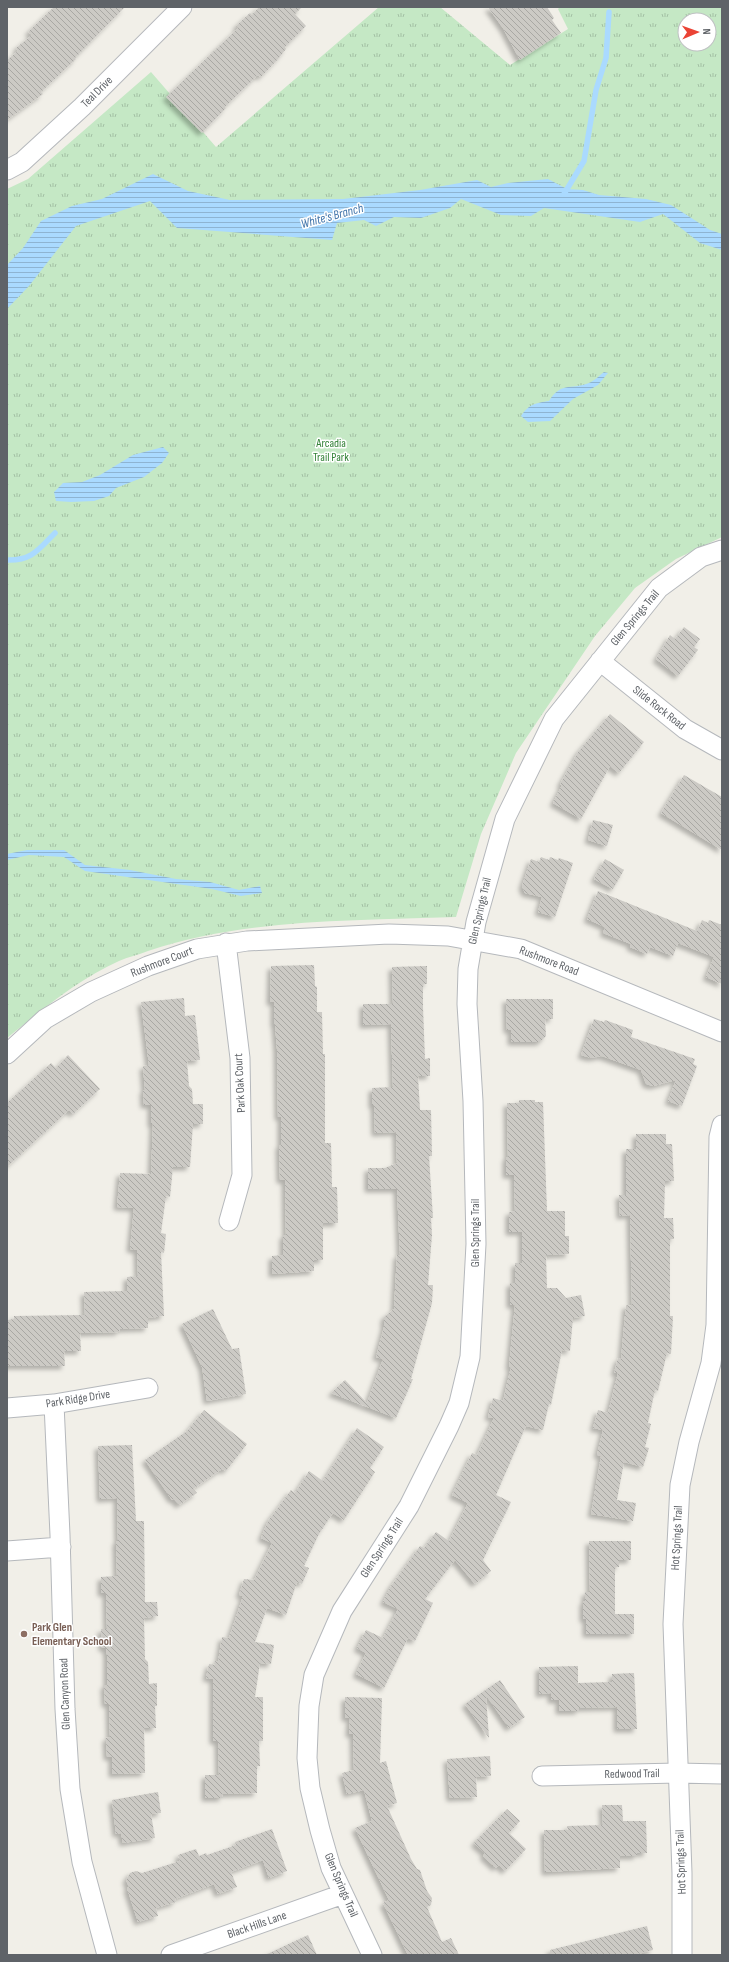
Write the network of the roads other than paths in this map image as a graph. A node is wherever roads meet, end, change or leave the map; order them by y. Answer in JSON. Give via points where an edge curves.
{"nodes":[{"id":1,"x":182,"y":7,"type":"edge"},
{"id":2,"x":7,"y":170,"type":"edge"},
{"id":3,"x":722,"y":550,"type":"edge"},
{"id":4,"x":600,"y":661,"type":"junction"},
{"id":5,"x":722,"y":750,"type":"edge"},
{"id":6,"x":341,"y":936,"type":"joint"},
{"id":7,"x":473,"y":940,"type":"junction"},
{"id":8,"x":226,"y":943,"type":"junction"},
{"id":9,"x":722,"y":1032,"type":"edge"},
{"id":10,"x":7,"y":1054,"type":"edge"},
{"id":11,"x":722,"y":1125,"type":"edge"},
{"id":12,"x":229,"y":1221,"type":"dead end"},
{"id":13,"x":148,"y":1388,"type":"dead end"},
{"id":14,"x":54,"y":1404,"type":"junction"},
{"id":15,"x":7,"y":1408,"type":"edge"},
{"id":16,"x":61,"y":1547,"type":"junction"},
{"id":17,"x":7,"y":1550,"type":"edge"},
{"id":18,"x":678,"y":1773,"type":"junction"},
{"id":19,"x":722,"y":1774,"type":"edge"},
{"id":20,"x":542,"y":1776,"type":"dead end"},
{"id":21,"x":343,"y":1894,"type":"junction"},
{"id":22,"x":107,"y":1955,"type":"edge"},
{"id":23,"x":171,"y":1955,"type":"edge"},
{"id":24,"x":372,"y":1955,"type":"edge"},
{"id":25,"x":682,"y":1955,"type":"edge"}],
"edges":[{"from":1,"to":2,"type":"street","name":"Teal Drive","via":[[82,107],[22,162]]},
{"from":3,"to":4,"type":"street","name":"Glen Springs Trail","via":[[701,557],[659,588]]},
{"from":4,"to":5,"type":"street","name":"Slide Rock Road","via":[[685,729]]},
{"from":4,"to":7,"type":"street","name":"Glen Springs Trail","via":[[554,719],[505,819],[496,845]]},
{"from":6,"to":7,"type":"street","name":"Rushmore Road","via":[[390,934],[448,936]]},
{"from":6,"to":8,"type":"street","name":"Rushmore Court"},
{"from":7,"to":9,"type":"street","name":"Rushmore Road","via":[[522,949]]},
{"from":7,"to":21,"type":"street","name":"Glen Springs Trail","via":[[468,969],[467,1004],[473,1101],[476,1244],[470,1357],[449,1426],[409,1506],[342,1611],[314,1675],[308,1706],[307,1758],[310,1788],[331,1868]]},
{"from":8,"to":10,"type":"street","name":"Rushmore Court","via":[[197,949],[148,966],[91,992],[45,1019]]},
{"from":8,"to":12,"type":"street","name":"Park Oak Court","via":[[240,1058],[242,1175]]},
{"from":11,"to":18,"type":"street","name":"Hot Springs Trail","via":[[719,1138],[715,1332],[711,1363],[680,1485],[673,1624]]},
{"from":13,"to":14,"type":"street","name":"Park Ridge Drive"},
{"from":14,"to":15,"type":"street","name":"Park Ridge Drive"},
{"from":14,"to":16,"type":"street","name":"Glen Canyon Road"},
{"from":16,"to":17,"type":"street"},
{"from":16,"to":22,"type":"street","name":"Glen Canyon Road","via":[[65,1709],[70,1789],[82,1862]]},
{"from":18,"to":19,"type":"street","name":"Redwood Trail"},
{"from":18,"to":20,"type":"street","name":"Redwood Trail"},
{"from":18,"to":25,"type":"street","name":"Hot Springs Trail"},
{"from":21,"to":23,"type":"street","name":"Black Hills Lane"},
{"from":21,"to":24,"type":"street","name":"Glen Springs Trail"}]}
